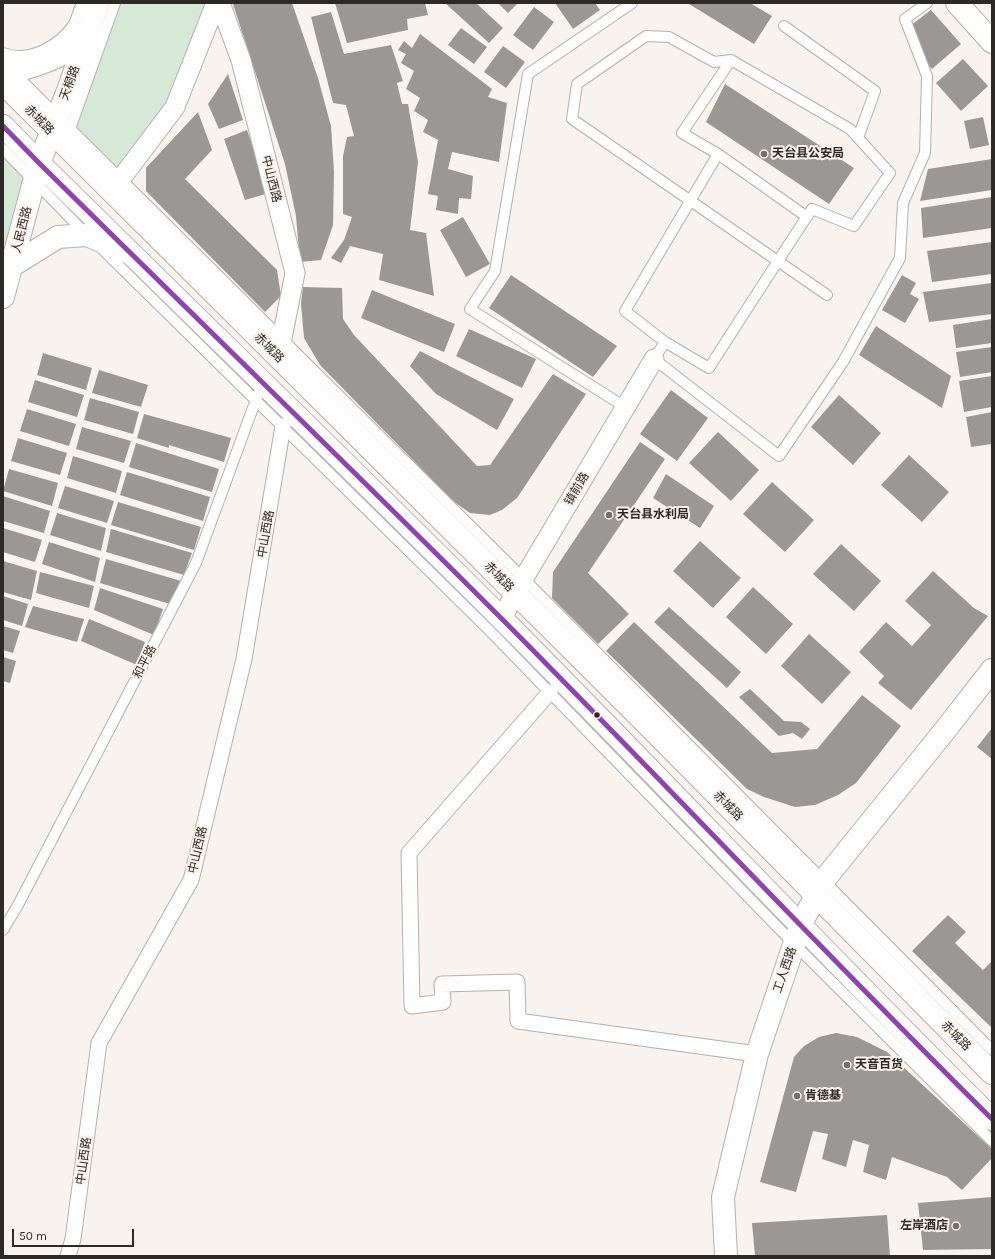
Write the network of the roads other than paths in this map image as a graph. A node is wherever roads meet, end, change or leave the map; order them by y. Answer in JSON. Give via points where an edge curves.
{"nodes":[{"id":1,"x":82,"y":3,"type":"edge"},
{"id":2,"x":98,"y":3,"type":"edge"},
{"id":3,"x":115,"y":3,"type":"edge"},
{"id":4,"x":216,"y":3,"type":"edge"},
{"id":5,"x":220,"y":3,"type":"edge"},
{"id":6,"x":632,"y":3,"type":"edge"},
{"id":7,"x":927,"y":3,"type":"edge"},
{"id":8,"x":957,"y":3,"type":"edge"},
{"id":9,"x":784,"y":26,"type":"dead end"},
{"id":10,"x":89,"y":29,"type":"junction"},
{"id":11,"x":992,"y":42,"type":"edge"},
{"id":12,"x":3,"y":53,"type":"edge"},
{"id":13,"x":731,"y":60,"type":"junction"},
{"id":14,"x":6,"y":72,"type":"edge"},
{"id":15,"x":3,"y":126,"type":"edge"},
{"id":16,"x":59,"y":126,"type":"junction"},
{"id":17,"x":858,"y":138,"type":"junction"},
{"id":18,"x":3,"y":149,"type":"edge"},
{"id":19,"x":718,"y":154,"type":"junction"},
{"id":20,"x":36,"y":172,"type":"junction"},
{"id":21,"x":120,"y":180,"type":"junction"},
{"id":22,"x":691,"y":201,"type":"junction"},
{"id":23,"x":807,"y":217,"type":"junction"},
{"id":24,"x":86,"y":235,"type":"junction"},
{"id":25,"x":131,"y":253,"type":"junction"},
{"id":26,"x":778,"y":261,"type":"junction"},
{"id":27,"x":13,"y":265,"type":"junction"},
{"id":28,"x":827,"y":295,"type":"dead end"},
{"id":29,"x":3,"y":297,"type":"edge"},
{"id":30,"x":665,"y":342,"type":"junction"},
{"id":31,"x":280,"y":349,"type":"junction"},
{"id":32,"x":654,"y":359,"type":"junction"},
{"id":33,"x":262,"y":383,"type":"junction"},
{"id":34,"x":625,"y":407,"type":"junction"},
{"id":35,"x":283,"y":426,"type":"junction"},
{"id":36,"x":519,"y":586,"type":"junction"},
{"id":37,"x":502,"y":619,"type":"junction"},
{"id":38,"x":992,"y":670,"type":"edge"},
{"id":39,"x":550,"y":692,"type":"junction"},
{"id":40,"x":819,"y":887,"type":"junction"},
{"id":41,"x":3,"y":930,"type":"edge"},
{"id":42,"x":798,"y":934,"type":"junction"},
{"id":43,"x":992,"y":1050,"type":"edge"},
{"id":44,"x":757,"y":1054,"type":"junction"},
{"id":45,"x":992,"y":1073,"type":"edge"},
{"id":46,"x":992,"y":1118,"type":"edge"},
{"id":47,"x":992,"y":1141,"type":"edge"},
{"id":48,"x":68,"y":1256,"type":"edge"},
{"id":49,"x":726,"y":1256,"type":"edge"}],
"edges":[{"from":1,"to":12,"type":"lane","via":[[74,24],[56,42],[36,54],[12,57]]},
{"from":2,"to":10,"type":"main road","name":"天桐路"},
{"from":3,"to":16,"type":"lane"},
{"from":4,"to":21,"type":"street","via":[[175,107]]},
{"from":5,"to":31,"type":"street","name":"中山西路","via":[[241,60],[295,273]]},
{"from":6,"to":34,"type":"lane","via":[[528,74],[495,271],[470,309]]},
{"from":7,"to":32,"type":"lane","via":[[904,19],[926,76],[926,153],[903,203],[900,258],[843,362],[779,456]]},
{"from":8,"to":11,"type":"main road"},
{"from":9,"to":17,"type":"lane","via":[[875,91]]},
{"from":10,"to":14,"type":"main road","via":[[79,42],[59,58]]},
{"from":10,"to":16,"type":"main road","name":"天桐路"},
{"from":13,"to":17,"type":"lane","via":[[850,129]]},
{"from":13,"to":19,"type":"lane","via":[[682,133]]},
{"from":13,"to":22,"type":"lane","via":[[714,62],[668,37],[646,36],[577,84],[572,119]]},
{"from":14,"to":16,"type":"main road","name":"赤城路"},
{"from":15,"to":20,"type":"main road"},
{"from":16,"to":20,"type":"main road","name":"天桐路"},
{"from":16,"to":21,"type":"lane"},
{"from":16,"to":31,"type":"main road","name":"赤城路"},
{"from":17,"to":23,"type":"lane","via":[[890,173],[854,226],[812,209]]},
{"from":18,"to":20,"type":"lane"},
{"from":19,"to":22,"type":"lane"},
{"from":19,"to":23,"type":"lane"},
{"from":20,"to":24,"type":"lane"},
{"from":20,"to":25,"type":"main road"},
{"from":20,"to":27,"type":"main road","name":"人民西路"},
{"from":21,"to":31,"type":"lane"},
{"from":22,"to":26,"type":"lane"},
{"from":22,"to":30,"type":"lane","via":[[625,311]]},
{"from":23,"to":26,"type":"lane"},
{"from":24,"to":25,"type":"main road"},
{"from":24,"to":27,"type":"main road","via":[[58,237]]},
{"from":24,"to":35,"type":"lane"},
{"from":25,"to":33,"type":"main road"},
{"from":26,"to":28,"type":"lane"},
{"from":26,"to":30,"type":"lane","via":[[709,368]]},
{"from":27,"to":29,"type":"main road","name":"人民西路"},
{"from":30,"to":32,"type":"lane"},
{"from":31,"to":36,"type":"main road","name":"赤城路"},
{"from":32,"to":34,"type":"street","name":"镇前路"},
{"from":33,"to":37,"type":"main road"},
{"from":33,"to":41,"type":"lane","name":"和平路","via":[[196,563]]},
{"from":34,"to":36,"type":"street","name":"镇前路"},
{"from":35,"to":39,"type":"lane"},
{"from":35,"to":48,"type":"street","name":"中山西路","via":[[244,659],[191,880],[99,1042],[74,1239]]},
{"from":36,"to":37,"type":"street","name":"镇前路"},
{"from":36,"to":40,"type":"main road","name":"赤城路"},
{"from":37,"to":42,"type":"main road"},
{"from":38,"to":40,"type":"main road","name":"工人西路"},
{"from":39,"to":42,"type":"lane"},
{"from":39,"to":44,"type":"street","via":[[409,854],[412,1006],[443,1002],[442,984],[517,982],[518,1021]]},
{"from":40,"to":42,"type":"main road","name":"工人西路"},
{"from":40,"to":43,"type":"lane"},
{"from":40,"to":45,"type":"main road","name":"赤城路"},
{"from":42,"to":44,"type":"main road","name":"工人西路"},
{"from":42,"to":46,"type":"main road"},
{"from":42,"to":47,"type":"lane"},
{"from":44,"to":49,"type":"main road","name":"工人西路","via":[[723,1197]]}]}
